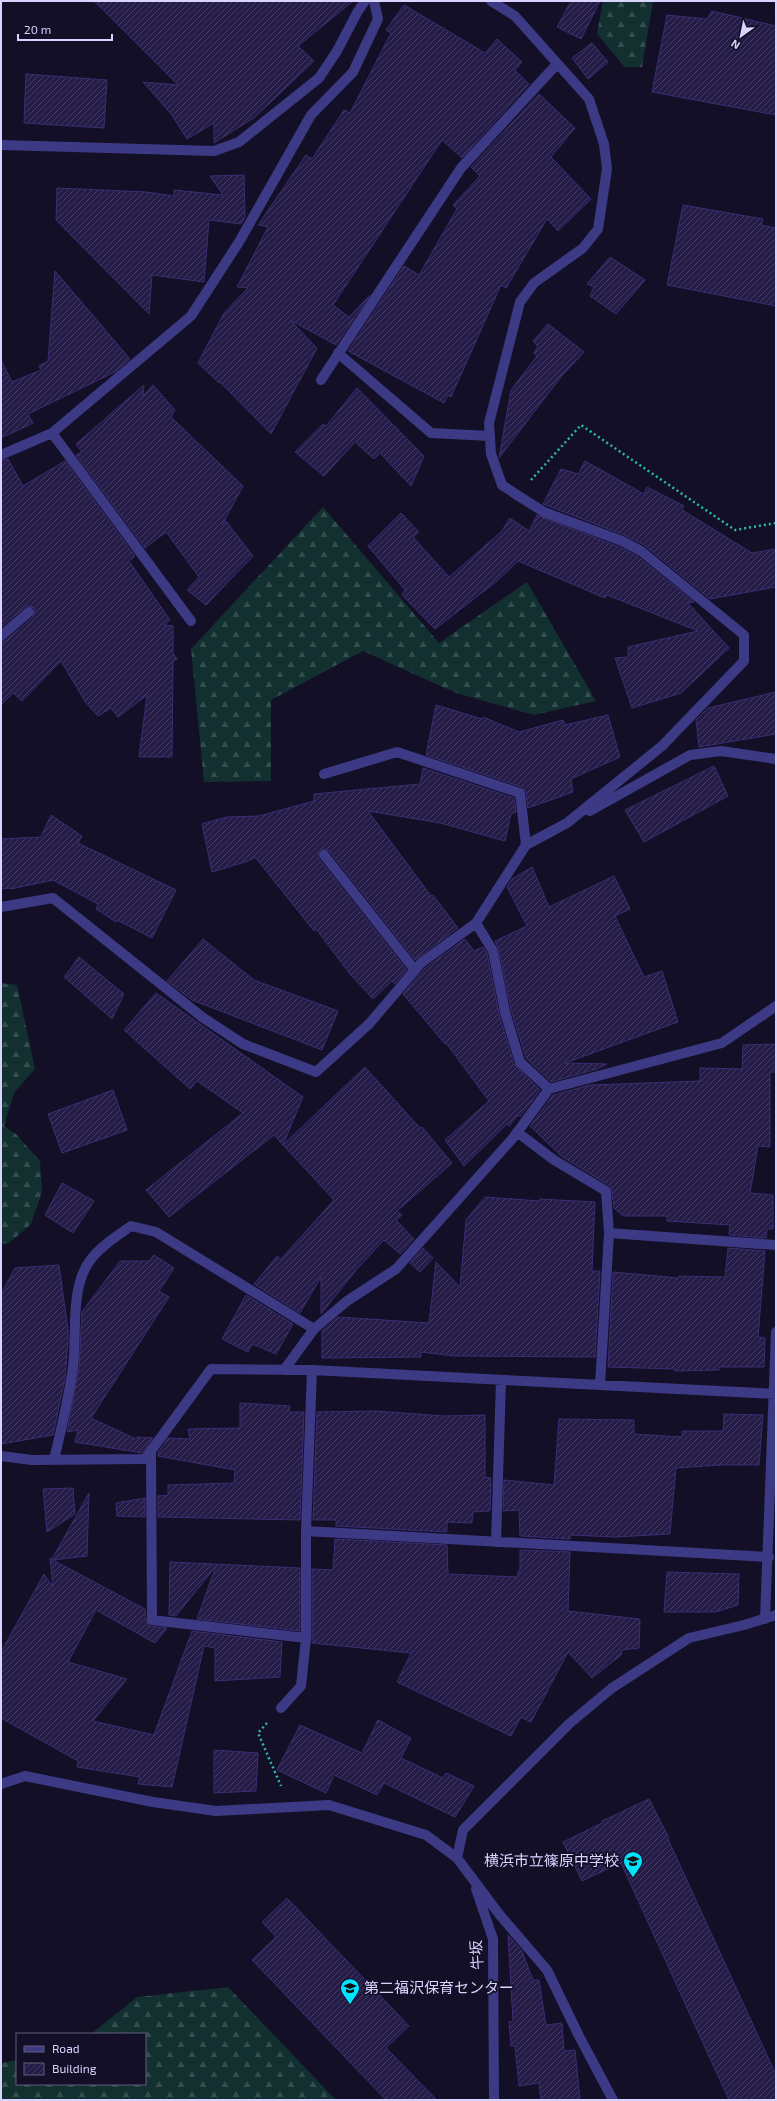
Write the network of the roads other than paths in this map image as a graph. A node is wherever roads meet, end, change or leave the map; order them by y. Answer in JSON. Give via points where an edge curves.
{"nodes":[{"id":1,"x":365,"y":1,"type":"edge"},
{"id":2,"x":374,"y":1,"type":"edge"},
{"id":3,"x":491,"y":1,"type":"edge"},
{"id":4,"x":557,"y":64,"type":"junction"},
{"id":5,"x":1,"y":145,"type":"edge"},
{"id":6,"x":338,"y":354,"type":"junction"},
{"id":7,"x":321,"y":380,"type":"dead end"},
{"id":8,"x":52,"y":433,"type":"junction"},
{"id":9,"x":490,"y":436,"type":"junction"},
{"id":10,"x":1,"y":455,"type":"edge"},
{"id":11,"x":29,"y":612,"type":"dead end"},
{"id":12,"x":191,"y":621,"type":"dead end"},
{"id":13,"x":1,"y":636,"type":"edge"},
{"id":14,"x":776,"y":759,"type":"edge"},
{"id":15,"x":324,"y":774,"type":"dead end"},
{"id":16,"x":567,"y":823,"type":"junction"},
{"id":17,"x":526,"y":845,"type":"junction"},
{"id":18,"x":324,"y":854,"type":"dead end"},
{"id":19,"x":1,"y":907,"type":"edge"},
{"id":20,"x":476,"y":923,"type":"junction"},
{"id":21,"x":415,"y":970,"type":"junction"},
{"id":22,"x":776,"y":1006,"type":"edge"},
{"id":23,"x":549,"y":1089,"type":"junction"},
{"id":24,"x":517,"y":1132,"type":"junction"},
{"id":25,"x":609,"y":1233,"type":"junction"},
{"id":26,"x":776,"y":1245,"type":"edge"},
{"id":27,"x":314,"y":1329,"type":"junction"},
{"id":28,"x":776,"y":1332,"type":"edge"},
{"id":29,"x":284,"y":1370,"type":"junction"},
{"id":30,"x":312,"y":1370,"type":"junction"},
{"id":31,"x":501,"y":1380,"type":"junction"},
{"id":32,"x":600,"y":1385,"type":"junction"},
{"id":33,"x":774,"y":1394,"type":"edge"},
{"id":34,"x":151,"y":1450,"type":"junction"},
{"id":35,"x":1,"y":1456,"type":"edge"},
{"id":36,"x":54,"y":1460,"type":"junction"},
{"id":37,"x":306,"y":1531,"type":"junction"},
{"id":38,"x":496,"y":1542,"type":"junction"},
{"id":39,"x":769,"y":1557,"type":"junction"},
{"id":40,"x":776,"y":1615,"type":"edge"},
{"id":41,"x":765,"y":1619,"type":"junction"},
{"id":42,"x":306,"y":1638,"type":"junction"},
{"id":43,"x":281,"y":1708,"type":"road end"},
{"id":44,"x":1,"y":1784,"type":"edge"},
{"id":45,"x":456,"y":1858,"type":"junction"},
{"id":46,"x":474,"y":1882,"type":"junction"},
{"id":47,"x":494,"y":2100,"type":"edge"},
{"id":48,"x":613,"y":2100,"type":"edge"}],
"edges":[{"from":1,"to":5,"type":"street","via":[[319,78],[239,142],[214,151]]},
{"from":2,"to":8,"type":"street","via":[[378,19],[353,72],[311,115],[240,242],[191,316]]},
{"from":3,"to":4,"type":"street","via":[[515,16]]},
{"from":4,"to":6,"type":"street","via":[[460,168]]},
{"from":4,"to":9,"type":"street","via":[[589,99],[604,144],[607,169],[598,228],[583,248],[534,283],[520,302],[489,423]]},
{"from":6,"to":7,"type":"street"},
{"from":6,"to":9,"type":"street","via":[[431,433]]},
{"from":8,"to":10,"type":"street"},
{"from":8,"to":12,"type":"street"},
{"from":9,"to":16,"type":"street","via":[[491,454],[502,485],[544,512],[622,541],[641,551],[744,635],[744,661],[662,746]]},
{"from":11,"to":13,"type":"street"},
{"from":14,"to":16,"type":"street","via":[[721,752],[690,755]]},
{"from":15,"to":17,"type":"street","via":[[397,752],[520,793]]},
{"from":16,"to":17,"type":"street"},
{"from":17,"to":20,"type":"street"},
{"from":18,"to":21,"type":"street"},
{"from":19,"to":21,"type":"street","via":[[53,898],[202,1017],[243,1044],[316,1072],[369,1024]]},
{"from":20,"to":21,"type":"street"},
{"from":20,"to":23,"type":"street","via":[[493,951],[505,1012],[520,1062]]},
{"from":22,"to":23,"type":"street","via":[[722,1043]]},
{"from":23,"to":24,"type":"street"},
{"from":24,"to":25,"type":"street","via":[[554,1160],[606,1191]]},
{"from":24,"to":27,"type":"street","via":[[396,1269],[347,1301]]},
{"from":25,"to":26,"type":"street"},
{"from":25,"to":32,"type":"street"},
{"from":27,"to":29,"type":"street"},
{"from":27,"to":36,"type":"street","via":[[156,1232],[131,1226],[89,1261],[79,1282],[74,1365]]},
{"from":28,"to":33,"type":"street"},
{"from":29,"to":30,"type":"street"},
{"from":29,"to":34,"type":"street","via":[[211,1369]]},
{"from":30,"to":31,"type":"street"},
{"from":30,"to":37,"type":"street"},
{"from":31,"to":32,"type":"street"},
{"from":31,"to":38,"type":"street"},
{"from":32,"to":33,"type":"street"},
{"from":33,"to":39,"type":"street"},
{"from":34,"to":36,"type":"street","via":[[145,1459]]},
{"from":34,"to":42,"type":"street","via":[[152,1620]]},
{"from":35,"to":36,"type":"street"},
{"from":37,"to":38,"type":"street"},
{"from":37,"to":42,"type":"street"},
{"from":38,"to":39,"type":"street"},
{"from":39,"to":41,"type":"street"},
{"from":40,"to":41,"type":"street"},
{"from":41,"to":45,"type":"street","via":[[689,1638],[612,1688],[570,1722],[463,1830]]},
{"from":42,"to":43,"type":"street","via":[[300,1686]]},
{"from":44,"to":45,"type":"street","via":[[25,1776],[153,1802],[216,1811],[329,1805],[426,1835]]},
{"from":45,"to":46,"type":"street"},
{"from":46,"to":47,"type":"street","name":"牛坂","via":[[493,1939]]},
{"from":46,"to":48,"type":"street","via":[[547,1970]]}]}
